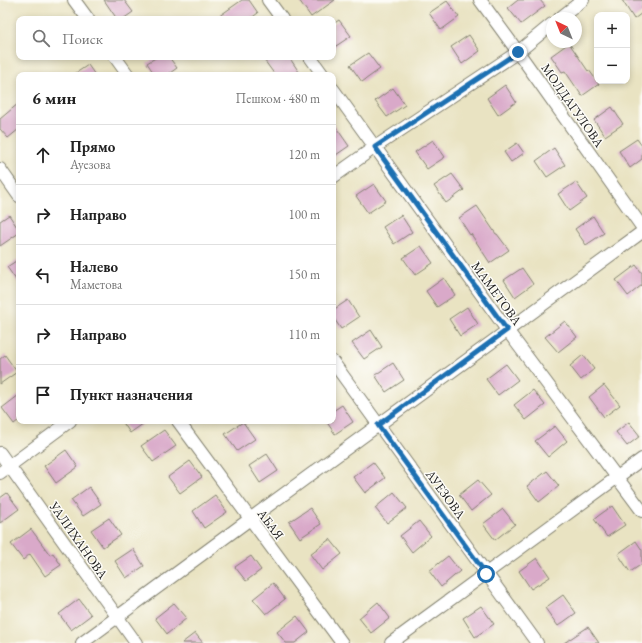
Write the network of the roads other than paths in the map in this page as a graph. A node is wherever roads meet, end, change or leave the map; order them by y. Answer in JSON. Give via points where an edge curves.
{"nodes":[{"id":1,"x":74,"y":0,"type":"edge"},
{"id":2,"x":268,"y":0,"type":"edge"},
{"id":3,"x":480,"y":0,"type":"edge"},
{"id":4,"x":583,"y":0,"type":"edge"},
{"id":5,"x":568,"y":12,"type":"edge"},
{"id":6,"x":86,"y":16,"type":"edge"},
{"id":7,"x":280,"y":16,"type":"edge"},
{"id":8,"x":546,"y":29,"type":"edge"},
{"id":9,"x":518,"y":52,"type":"junction"},
{"id":10,"x":117,"y":60,"type":"edge"},
{"id":11,"x":312,"y":60,"type":"edge"},
{"id":12,"x":126,"y":72,"type":"edge"},
{"id":13,"x":321,"y":72,"type":"edge"},
{"id":14,"x":336,"y":93,"type":"edge"},
{"id":15,"x":375,"y":147,"type":"junction"},
{"id":16,"x":0,"y":169,"type":"edge"},
{"id":17,"x":336,"y":176,"type":"edge"},
{"id":18,"x":16,"y":192,"type":"edge"},
{"id":19,"x":642,"y":226,"type":"edge"},
{"id":20,"x":642,"y":232,"type":"edge"},
{"id":21,"x":507,"y":330,"type":"junction"},
{"id":22,"x":336,"y":366,"type":"edge"},
{"id":23,"x":66,"y":424,"type":"edge"},
{"id":24,"x":180,"y":424,"type":"edge"},
{"id":25,"x":378,"y":425,"type":"junction"},
{"id":26,"x":0,"y":453,"type":"edge"},
{"id":27,"x":642,"y":459,"type":"edge"},
{"id":28,"x":5,"y":469,"type":"edge"},
{"id":29,"x":617,"y":477,"type":"junction"},
{"id":30,"x":642,"y":510,"type":"edge"},
{"id":31,"x":250,"y":519,"type":"junction"},
{"id":32,"x":486,"y":574,"type":"junction"},
{"id":33,"x":117,"y":617,"type":"junction"},
{"id":34,"x":82,"y":643,"type":"edge"},
{"id":35,"x":136,"y":643,"type":"edge"},
{"id":36,"x":342,"y":643,"type":"edge"},
{"id":37,"x":391,"y":643,"type":"edge"},
{"id":38,"x":537,"y":643,"type":"edge"}],
"edges":[{"from":1,"to":6,"type":"street"},
{"from":2,"to":7,"type":"street"},
{"from":3,"to":9,"type":"street","name":"МОЛДАГУЛОВА"},
{"from":4,"to":5,"type":"street"},
{"from":8,"to":9,"type":"street"},
{"from":9,"to":15,"type":"street"},
{"from":9,"to":19,"type":"street","name":"МОЛДАГУЛОВА"},
{"from":10,"to":12,"type":"street"},
{"from":11,"to":13,"type":"street"},
{"from":14,"to":15,"type":"street","name":"МАМЕТОВА"},
{"from":15,"to":17,"type":"street"},
{"from":15,"to":21,"type":"street","name":"МАМЕТОВА"},
{"from":16,"to":18,"type":"street"},
{"from":20,"to":21,"type":"street"},
{"from":21,"to":25,"type":"street"},
{"from":21,"to":29,"type":"street","name":"МАМЕТОВА"},
{"from":22,"to":25,"type":"street","name":"АУЕЗОВА"},
{"from":23,"to":28,"type":"street"},
{"from":24,"to":31,"type":"street","name":"АБАЯ"},
{"from":25,"to":31,"type":"street"},
{"from":25,"to":32,"type":"street","name":"АУЕЗОВА"},
{"from":26,"to":28,"type":"street","name":"УАЛИХАНОВА"},
{"from":27,"to":29,"type":"street"},
{"from":28,"to":33,"type":"street","name":"УАЛИХАНОВА"},
{"from":29,"to":30,"type":"street","name":"МАМЕТОВА"},
{"from":29,"to":32,"type":"street"},
{"from":31,"to":33,"type":"street"},
{"from":31,"to":36,"type":"street","name":"АБАЯ"},
{"from":32,"to":37,"type":"street"},
{"from":32,"to":38,"type":"street","name":"АУЕЗОВА"},
{"from":33,"to":34,"type":"street"},
{"from":33,"to":35,"type":"street","name":"УАЛИХАНОВА"}]}
